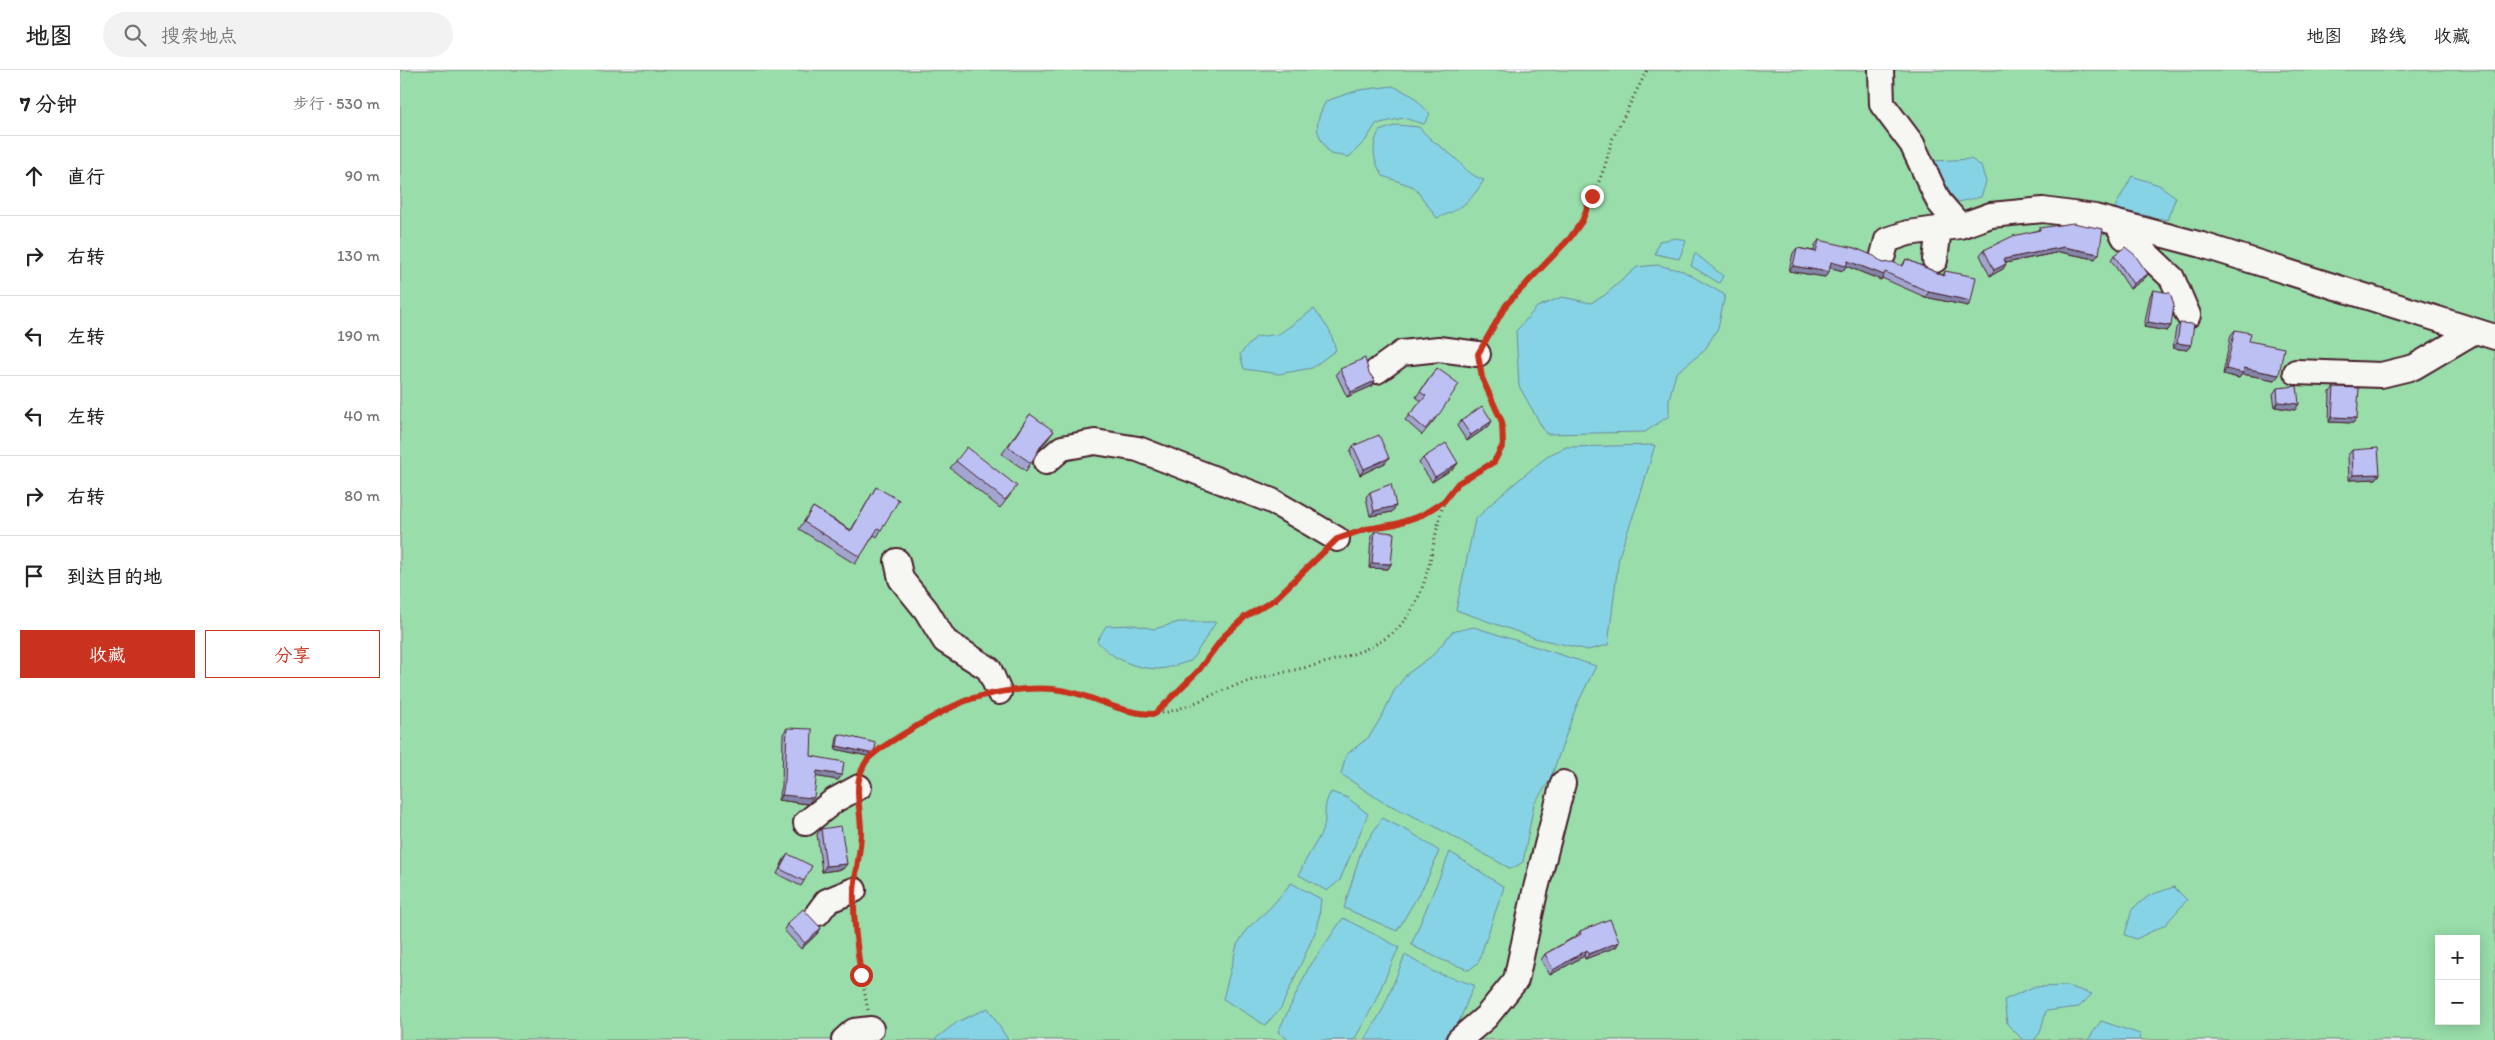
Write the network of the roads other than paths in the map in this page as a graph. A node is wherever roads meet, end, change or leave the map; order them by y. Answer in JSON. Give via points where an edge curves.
{"nodes":[{"id":1,"x":1881,"y":70,"type":"edge"},
{"id":2,"x":2117,"y":223,"type":"junction"},
{"id":3,"x":1949,"y":227,"type":"junction"},
{"id":4,"x":1883,"y":254,"type":"dead end"},
{"id":5,"x":1935,"y":260,"type":"dead end"},
{"id":6,"x":2188,"y":315,"type":"dead end"},
{"id":7,"x":2485,"y":334,"type":"edge"},
{"id":8,"x":1478,"y":354,"type":"road end"},
{"id":9,"x":1377,"y":371,"type":"dead end"},
{"id":10,"x":2296,"y":372,"type":"dead end"},
{"id":11,"x":1046,"y":462,"type":"dead end"},
{"id":12,"x":1337,"y":539,"type":"road end"},
{"id":13,"x":897,"y":561,"type":"dead end"},
{"id":14,"x":999,"y":692,"type":"road end"},
{"id":15,"x":1563,"y":783,"type":"dead end"},
{"id":16,"x":859,"y":787,"type":"road end"},
{"id":17,"x":806,"y":822,"type":"dead end"},
{"id":18,"x":854,"y":890,"type":"road end"},
{"id":19,"x":819,"y":902,"type":"dead end"},
{"id":20,"x":872,"y":1029,"type":"road end"},
{"id":21,"x":844,"y":1040,"type":"edge"},
{"id":22,"x":1459,"y":1040,"type":"edge"}],
"edges":[{"from":1,"to":3,"type":"street","via":[[1882,104],[1912,144]]},
{"from":2,"to":3,"type":"street","via":[[2043,210],[1991,215]]},
{"from":2,"to":6,"type":"street","via":[[2124,237],[2172,278]]},
{"from":2,"to":7,"type":"street","via":[[2202,245]]},
{"from":3,"to":4,"type":"street","via":[[1908,233],[1888,240]]},
{"from":3,"to":5,"type":"street"},
{"from":7,"to":10,"type":"street","via":[[2414,367],[2381,375]]},
{"from":8,"to":9,"type":"street","via":[[1439,349],[1402,353]]},
{"from":11,"to":12,"type":"street","via":[[1062,448],[1095,442],[1138,449],[1272,501]]},
{"from":13,"to":14,"type":"street","via":[[901,579],[926,610],[944,641],[989,669]]},
{"from":15,"to":22,"type":"street","via":[[1516,980],[1486,1017]]},
{"from":16,"to":17,"type":"street"},
{"from":18,"to":19,"type":"street"},
{"from":20,"to":21,"type":"street","via":[[854,1031]]}]}
